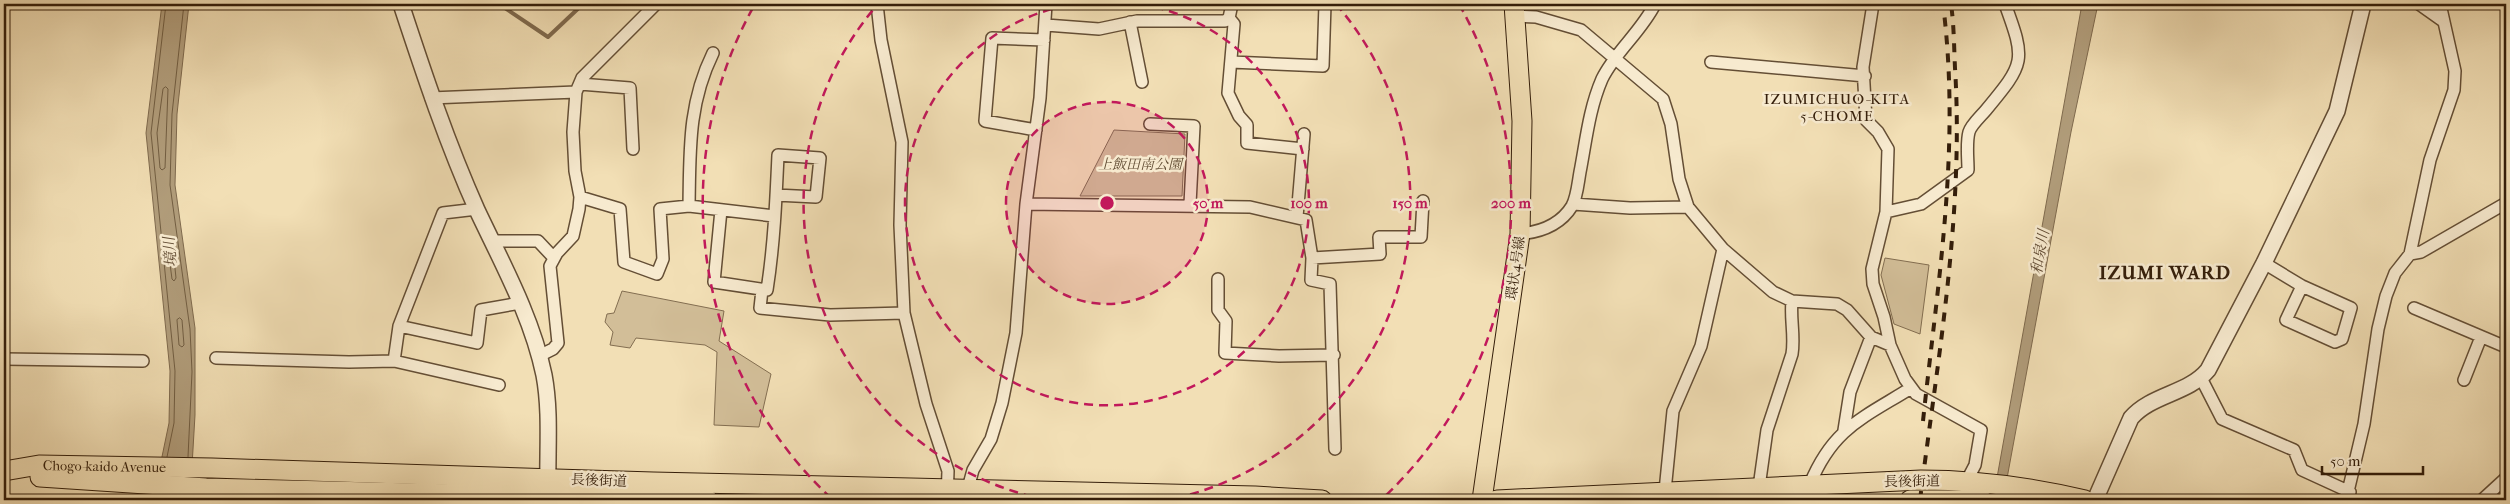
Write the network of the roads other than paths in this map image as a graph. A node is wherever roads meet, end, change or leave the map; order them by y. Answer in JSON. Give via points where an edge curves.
{"nodes":[{"id":1,"x":401,"y":4,"type":"edge"},
{"id":2,"x":656,"y":4,"type":"edge"},
{"id":3,"x":877,"y":4,"type":"edge"},
{"id":4,"x":1046,"y":4,"type":"edge"},
{"id":5,"x":1232,"y":4,"type":"edge"},
{"id":6,"x":1325,"y":4,"type":"edge"},
{"id":7,"x":1654,"y":4,"type":"edge"},
{"id":8,"x":1873,"y":4,"type":"edge"},
{"id":9,"x":2005,"y":4,"type":"edge"},
{"id":10,"x":2363,"y":4,"type":"edge"},
{"id":11,"x":2419,"y":4,"type":"edge"},
{"id":12,"x":2440,"y":4,"type":"edge"},
{"id":13,"x":1514,"y":10,"type":"edge"},
{"id":14,"x":1230,"y":18,"type":"junction"},
{"id":15,"x":2443,"y":21,"type":"junction"},
{"id":16,"x":1130,"y":22,"type":"junction"},
{"id":17,"x":1046,"y":25,"type":"junction"},
{"id":18,"x":1044,"y":40,"type":"junction"},
{"id":19,"x":713,"y":53,"type":"dead end"},
{"id":20,"x":1615,"y":59,"type":"junction"},
{"id":21,"x":1231,"y":62,"type":"junction"},
{"id":22,"x":1711,"y":62,"type":"dead end"},
{"id":23,"x":1864,"y":76,"type":"junction"},
{"id":24,"x":1142,"y":82,"type":"dead end"},
{"id":25,"x":578,"y":88,"type":"junction"},
{"id":26,"x":431,"y":98,"type":"junction"},
{"id":27,"x":1150,"y":124,"type":"dead end"},
{"id":28,"x":1036,"y":130,"type":"junction"},
{"id":29,"x":1304,"y":134,"type":"dead end"},
{"id":30,"x":633,"y":149,"type":"dead end"},
{"id":31,"x":1303,"y":149,"type":"junction"},
{"id":32,"x":776,"y":195,"type":"junction"},
{"id":33,"x":580,"y":197,"type":"junction"},
{"id":34,"x":1423,"y":201,"type":"dead end"},
{"id":35,"x":2506,"y":203,"type":"edge"},
{"id":36,"x":1026,"y":204,"type":"junction"},
{"id":37,"x":1190,"y":204,"type":"junction"},
{"id":38,"x":1573,"y":204,"type":"junction"},
{"id":39,"x":689,"y":206,"type":"junction"},
{"id":40,"x":1688,"y":207,"type":"junction"},
{"id":41,"x":477,"y":209,"type":"junction"},
{"id":42,"x":722,"y":210,"type":"junction"},
{"id":43,"x":1886,"y":212,"type":"junction"},
{"id":44,"x":774,"y":216,"type":"junction"},
{"id":45,"x":1296,"y":217,"type":"junction"},
{"id":46,"x":1520,"y":234,"type":"junction"},
{"id":47,"x":492,"y":240,"type":"junction"},
{"id":48,"x":1723,"y":249,"type":"junction"},
{"id":49,"x":2410,"y":254,"type":"junction"},
{"id":50,"x":554,"y":258,"type":"junction"},
{"id":51,"x":1312,"y":258,"type":"junction"},
{"id":52,"x":2264,"y":263,"type":"junction"},
{"id":53,"x":1218,"y":279,"type":"dead end"},
{"id":54,"x":2302,"y":286,"type":"junction"},
{"id":55,"x":762,"y":290,"type":"junction"},
{"id":56,"x":1792,"y":301,"type":"junction"},
{"id":57,"x":520,"y":303,"type":"junction"},
{"id":58,"x":2414,"y":308,"type":"dead end"},
{"id":59,"x":904,"y":312,"type":"junction"},
{"id":60,"x":399,"y":326,"type":"junction"},
{"id":61,"x":1871,"y":337,"type":"junction"},
{"id":62,"x":2481,"y":337,"type":"junction"},
{"id":63,"x":1890,"y":345,"type":"junction"},
{"id":64,"x":2506,"y":347,"type":"edge"},
{"id":65,"x":1334,"y":355,"type":"junction"},
{"id":66,"x":539,"y":356,"type":"junction"},
{"id":67,"x":216,"y":358,"type":"dead end"},
{"id":68,"x":4,"y":360,"type":"edge"},
{"id":69,"x":143,"y":361,"type":"dead end"},
{"id":70,"x":394,"y":361,"type":"junction"},
{"id":71,"x":2202,"y":378,"type":"junction"},
{"id":72,"x":2464,"y":380,"type":"dead end"},
{"id":73,"x":499,"y":385,"type":"dead end"},
{"id":74,"x":1911,"y":388,"type":"junction"},
{"id":75,"x":1844,"y":430,"type":"junction"},
{"id":76,"x":1334,"y":449,"type":"dead end"},
{"id":77,"x":205,"y":468,"type":"joint"},
{"id":78,"x":4,"y":471,"type":"edge"},
{"id":79,"x":136,"y":476,"type":"junction"},
{"id":80,"x":2506,"y":478,"type":"edge"},
{"id":81,"x":4,"y":481,"type":"edge"},
{"id":82,"x":1810,"y":484,"type":"junction"},
{"id":83,"x":1759,"y":487,"type":"junction"},
{"id":84,"x":968,"y":488,"type":"junction"},
{"id":85,"x":548,"y":491,"type":"edge"},
{"id":86,"x":1665,"y":491,"type":"junction"},
{"id":87,"x":1971,"y":493,"type":"edge"},
{"id":88,"x":948,"y":494,"type":"edge"},
{"id":89,"x":2348,"y":496,"type":"edge"},
{"id":90,"x":2489,"y":499,"type":"edge"},
{"id":91,"x":708,"y":500,"type":"edge"},
{"id":92,"x":1322,"y":500,"type":"edge"},
{"id":93,"x":1482,"y":500,"type":"edge"},
{"id":94,"x":1498,"y":500,"type":"edge"},
{"id":95,"x":1910,"y":500,"type":"edge"},
{"id":96,"x":2085,"y":500,"type":"edge"},
{"id":97,"x":2095,"y":500,"type":"edge"}],
"edges":[{"from":1,"to":26,"type":"street"},
{"from":2,"to":25,"type":"street","via":[[588,72]]},
{"from":3,"to":59,"type":"street","via":[[902,142],[900,225]]},
{"from":4,"to":17,"type":"street"},
{"from":5,"to":14,"type":"street"},
{"from":6,"to":21,"type":"street","via":[[1323,66]]},
{"from":7,"to":20,"type":"street","via":[[1636,35]]},
{"from":8,"to":23,"type":"street"},
{"from":9,"to":43,"type":"street","via":[[2014,22],[2020,48],[2017,68],[1969,130],[1968,170],[1921,204]]},
{"from":10,"to":52,"type":"street","via":[[2337,111]]},
{"from":11,"to":15,"type":"street"},
{"from":12,"to":15,"type":"street"},
{"from":13,"to":20,"type":"street","via":[[1581,30]]},
{"from":13,"to":46,"type":"main road","name":"環状4号線","via":[[1522,121]]},
{"from":14,"to":16,"type":"street","via":[[1225,21]]},
{"from":14,"to":21,"type":"street","via":[[1234,24]]},
{"from":15,"to":49,"type":"street","via":[[2455,70],[2454,90],[2430,160]]},
{"from":16,"to":17,"type":"street","via":[[1099,29]]},
{"from":16,"to":24,"type":"street"},
{"from":17,"to":18,"type":"street"},
{"from":18,"to":28,"type":"street"},
{"from":18,"to":28,"type":"street","via":[[992,38],[985,121]]},
{"from":19,"to":39,"type":"street","via":[[698,87],[690,130]]},
{"from":20,"to":38,"type":"street","via":[[1600,85],[1590,114]]},
{"from":20,"to":40,"type":"street","via":[[1663,99]]},
{"from":21,"to":31,"type":"street","via":[[1228,93],[1247,125],[1247,143]]},
{"from":22,"to":23,"type":"street"},
{"from":23,"to":43,"type":"street","via":[[1866,120],[1888,149]]},
{"from":25,"to":26,"type":"street"},
{"from":25,"to":30,"type":"street","via":[[630,88]]},
{"from":25,"to":33,"type":"street","via":[[573,132]]},
{"from":26,"to":41,"type":"street"},
{"from":27,"to":37,"type":"street","via":[[1194,126]]},
{"from":28,"to":36,"type":"street"},
{"from":29,"to":31,"type":"street"},
{"from":31,"to":45,"type":"street"},
{"from":32,"to":32,"type":"street","via":[[816,198],[820,158],[778,155]]},
{"from":32,"to":44,"type":"street"},
{"from":33,"to":39,"type":"street","via":[[620,209],[624,262],[657,274],[662,259],[660,209]]},
{"from":33,"to":50,"type":"street","via":[[573,236]]},
{"from":34,"to":51,"type":"street","via":[[1421,237],[1379,237],[1380,254]]},
{"from":35,"to":49,"type":"street","via":[[2421,252]]},
{"from":36,"to":37,"type":"street"},
{"from":36,"to":84,"type":"street","via":[[1016,333],[1002,403],[991,440],[973,470]]},
{"from":37,"to":45,"type":"street","via":[[1250,207]]},
{"from":38,"to":40,"type":"street","via":[[1630,208]]},
{"from":38,"to":46,"type":"street","via":[[1564,217],[1548,228]]},
{"from":39,"to":42,"type":"street"},
{"from":40,"to":48,"type":"street"},
{"from":41,"to":47,"type":"street"},
{"from":41,"to":60,"type":"street","via":[[443,213]]},
{"from":42,"to":44,"type":"street"},
{"from":42,"to":55,"type":"street","via":[[714,282]]},
{"from":43,"to":63,"type":"street","via":[[1872,269]]},
{"from":44,"to":55,"type":"street","via":[[774,243],[767,290]]},
{"from":45,"to":51,"type":"street","via":[[1306,220]]},
{"from":46,"to":93,"type":"main road","name":"環状4号線"},
{"from":47,"to":50,"type":"street","via":[[538,241]]},
{"from":47,"to":57,"type":"street"},
{"from":48,"to":56,"type":"street","via":[[1774,292]]},
{"from":48,"to":86,"type":"street","via":[[1701,346],[1673,410]]},
{"from":49,"to":89,"type":"street","via":[[2395,273],[2386,296]]},
{"from":50,"to":66,"type":"street","via":[[550,266],[558,343]]},
{"from":51,"to":65,"type":"street","via":[[1311,280],[1330,284]]},
{"from":52,"to":54,"type":"street"},
{"from":52,"to":71,"type":"street"},
{"from":53,"to":65,"type":"street","via":[[1218,310],[1226,321],[1226,353]]},
{"from":54,"to":54,"type":"street","via":[[2351,308],[2342,339],[2336,342],[2286,320]]},
{"from":55,"to":59,"type":"street","via":[[760,308],[830,314]]},
{"from":56,"to":61,"type":"street","via":[[1837,304],[1847,310]]},
{"from":56,"to":83,"type":"street","via":[[1792,354],[1767,430]]},
{"from":57,"to":60,"type":"street","via":[[481,310],[477,343]]},
{"from":57,"to":66,"type":"street"},
{"from":58,"to":62,"type":"street"},
{"from":59,"to":88,"type":"street","via":[[926,404],[948,471]]},
{"from":60,"to":70,"type":"street"},
{"from":61,"to":63,"type":"street"},
{"from":61,"to":75,"type":"street","via":[[1850,392]]},
{"from":62,"to":64,"type":"street"},
{"from":62,"to":72,"type":"street"},
{"from":63,"to":74,"type":"street"},
{"from":65,"to":76,"type":"street"},
{"from":66,"to":85,"type":"street","via":[[547,400]]},
{"from":67,"to":70,"type":"street"},
{"from":68,"to":69,"type":"street"},
{"from":70,"to":73,"type":"street"},
{"from":71,"to":89,"type":"street","via":[[2222,420],[2294,450],[2302,470]]},
{"from":71,"to":97,"type":"street","via":[[2140,408],[2132,418]]},
{"from":74,"to":75,"type":"street"},
{"from":74,"to":87,"type":"street","via":[[1916,394],[1981,430]]},
{"from":75,"to":82,"type":"street","via":[[1820,460]]},
{"from":77,"to":79,"type":"main road","name":"Chogo-kaido Avenue"},
{"from":77,"to":85,"type":"main road","name":"長後街道"},
{"from":78,"to":79,"type":"main road","name":"Chogo-kaido Avenue","via":[[40,465]]},
{"from":79,"to":81,"type":"main road","name":"Chogo-kaido Avenue","via":[[26,477]]},
{"from":79,"to":85,"type":"main road","name":"Chogo-kaido Avenue","via":[[197,486]]},
{"from":80,"to":90,"type":"street"},
{"from":82,"to":83,"type":"main road","name":"長後街道"},
{"from":82,"to":87,"type":"main road","name":"長後街道"},
{"from":83,"to":86,"type":"main road","name":"長後街道"},
{"from":84,"to":88,"type":"main road","name":"長後街道"},
{"from":84,"to":92,"type":"main road","name":"長後街道"},
{"from":85,"to":88,"type":"main road","name":"長後街道"},
{"from":85,"to":91,"type":"main road"},
{"from":86,"to":94,"type":"main road","name":"長後街道"},
{"from":87,"to":95,"type":"main road"},
{"from":87,"to":96,"type":"main road","name":"長後街道","via":[[2011,485]]}]}
